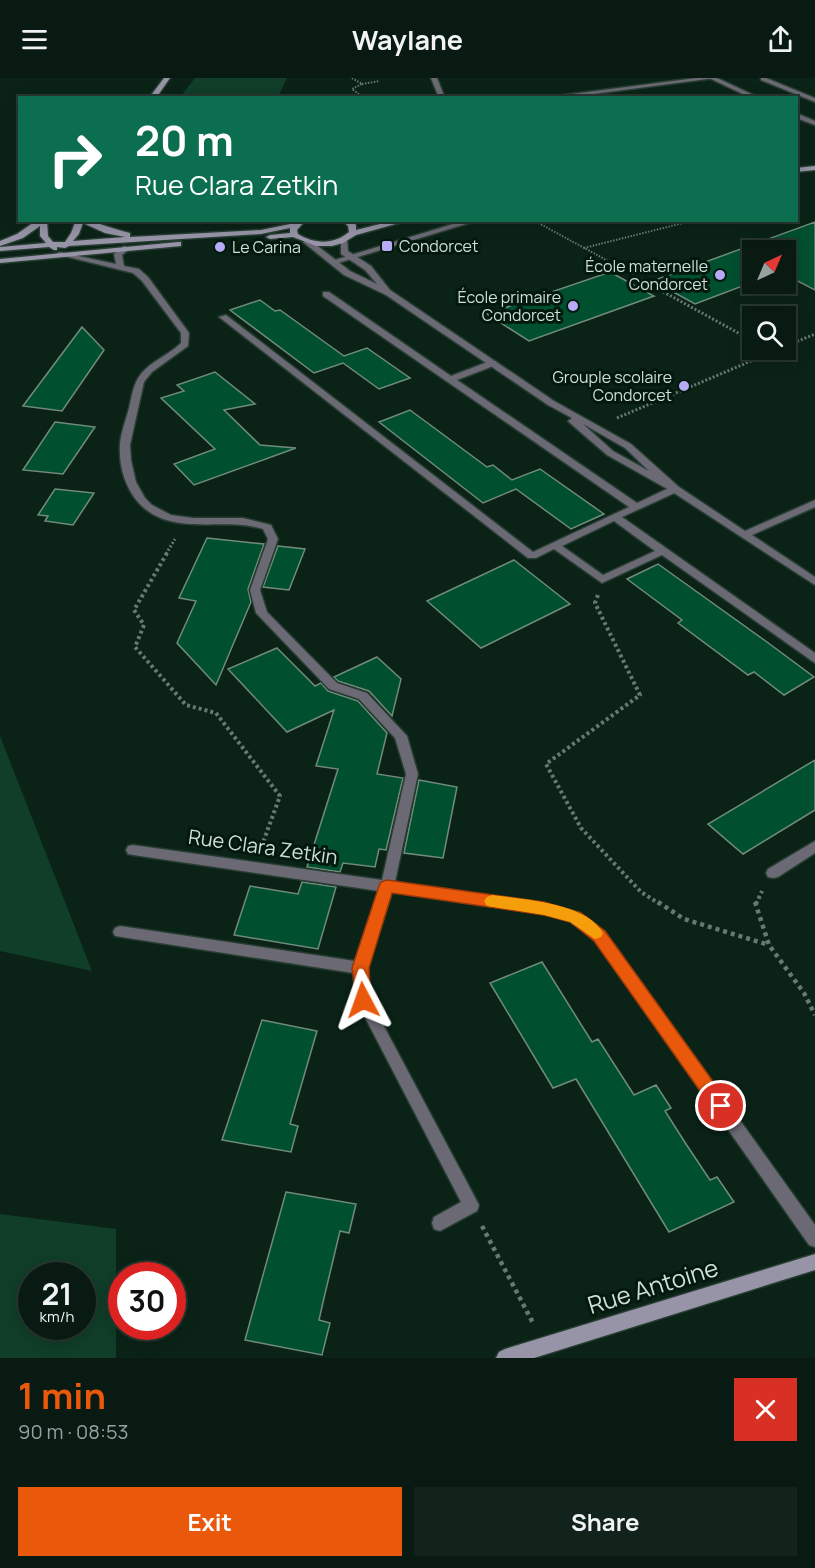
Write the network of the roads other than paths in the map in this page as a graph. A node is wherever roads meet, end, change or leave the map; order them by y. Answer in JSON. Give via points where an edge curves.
{"nodes":[{"id":1,"x":167,"y":78,"type":"edge"},
{"id":2,"x":434,"y":78,"type":"edge"},
{"id":3,"x":712,"y":78,"type":"edge"},
{"id":4,"x":763,"y":79,"type":"edge"},
{"id":5,"x":154,"y":96,"type":"edge"},
{"id":6,"x":441,"y":96,"type":"edge"},
{"id":7,"x":559,"y":96,"type":"dead end"},
{"id":8,"x":752,"y":96,"type":"edge"},
{"id":9,"x":812,"y":99,"type":"edge"},
{"id":10,"x":798,"y":116,"type":"edge"},
{"id":11,"x":815,"y":123,"type":"edge"},
{"id":12,"x":815,"y":168,"type":"edge"},
{"id":13,"x":798,"y":170,"type":"edge"},
{"id":14,"x":815,"y":174,"type":"edge"},
{"id":15,"x":798,"y":176,"type":"edge"},
{"id":16,"x":40,"y":222,"type":"edge"},
{"id":17,"x":43,"y":222,"type":"edge"},
{"id":18,"x":79,"y":222,"type":"edge"},
{"id":19,"x":85,"y":222,"type":"edge"},
{"id":20,"x":300,"y":222,"type":"edge"},
{"id":21,"x":348,"y":222,"type":"edge"},
{"id":22,"x":399,"y":222,"type":"edge"},
{"id":23,"x":473,"y":222,"type":"edge"},
{"id":24,"x":295,"y":225,"type":"junction"},
{"id":25,"x":353,"y":233,"type":"junction"},
{"id":26,"x":294,"y":235,"type":"junction"},
{"id":27,"x":140,"y":238,"type":"junction"},
{"id":28,"x":344,"y":240,"type":"junction"},
{"id":29,"x":307,"y":242,"type":"junction"},
{"id":30,"x":0,"y":244,"type":"edge"},
{"id":31,"x":67,"y":244,"type":"junction"},
{"id":32,"x":51,"y":245,"type":"junction"},
{"id":33,"x":127,"y":248,"type":"junction"},
{"id":34,"x":0,"y":249,"type":"edge"},
{"id":35,"x":60,"y":254,"type":"junction"},
{"id":36,"x":350,"y":258,"type":"junction"},
{"id":37,"x":0,"y":261,"type":"edge"},
{"id":38,"x":332,"y":262,"type":"junction"},
{"id":39,"x":120,"y":267,"type":"junction"},
{"id":40,"x":389,"y":293,"type":"junction"},
{"id":41,"x":326,"y":294,"type":"dead end"},
{"id":42,"x":223,"y":317,"type":"dead end"},
{"id":43,"x":493,"y":363,"type":"junction"},
{"id":44,"x":451,"y":379,"type":"junction"},
{"id":45,"x":551,"y":403,"type":"junction"},
{"id":46,"x":675,"y":489,"type":"junction"},
{"id":47,"x":815,"y":503,"type":"edge"},
{"id":48,"x":636,"y":507,"type":"junction"},
{"id":49,"x":615,"y":517,"type":"junction"},
{"id":50,"x":744,"y":535,"type":"junction"},
{"id":51,"x":555,"y":545,"type":"junction"},
{"id":52,"x":667,"y":554,"type":"junction"},
{"id":53,"x":815,"y":582,"type":"edge"},
{"id":54,"x":815,"y":658,"type":"edge"},
{"id":55,"x":815,"y":846,"type":"edge"},
{"id":56,"x":133,"y":850,"type":"dead end"},
{"id":57,"x":773,"y":873,"type":"road end"},
{"id":58,"x":387,"y":886,"type":"junction"},
{"id":59,"x":120,"y":932,"type":"dead end"},
{"id":60,"x":360,"y":968,"type":"junction"},
{"id":61,"x":440,"y":1223,"type":"dead end"},
{"id":62,"x":815,"y":1239,"type":"edge"},
{"id":63,"x":815,"y":1262,"type":"edge"},
{"id":64,"x":505,"y":1358,"type":"edge"}],
"edges":[{"from":1,"to":5,"type":"main road"},
{"from":2,"to":6,"type":"street"},
{"from":3,"to":7,"type":"street"},
{"from":3,"to":8,"type":"street"},
{"from":4,"to":9,"type":"street"},
{"from":10,"to":11,"type":"street"},
{"from":12,"to":13,"type":"main road"},
{"from":14,"to":15,"type":"main road"},
{"from":16,"to":30,"type":"main road"},
{"from":17,"to":32,"type":"main road","via":[[44,236]]},
{"from":18,"to":31,"type":"main road"},
{"from":19,"to":27,"type":"main road"},
{"from":20,"to":24,"type":"main road"},
{"from":21,"to":25,"type":"main road"},
{"from":22,"to":25,"type":"main road"},
{"from":23,"to":36,"type":"street"},
{"from":24,"to":26,"type":"main road"},
{"from":24,"to":27,"type":"main road","via":[[261,232]]},
{"from":25,"to":28,"type":"main road"},
{"from":26,"to":29,"type":"main road"},
{"from":26,"to":33,"type":"main road"},
{"from":27,"to":31,"type":"main road"},
{"from":28,"to":29,"type":"main road"},
{"from":28,"to":36,"type":"street","via":[[344,252]]},
{"from":29,"to":38,"type":"street"},
{"from":31,"to":32,"type":"main road"},
{"from":31,"to":35,"type":"main road"},
{"from":32,"to":34,"type":"main road"},
{"from":32,"to":35,"type":"main road"},
{"from":33,"to":35,"type":"main road"},
{"from":33,"to":39,"type":"street","via":[[118,254]]},
{"from":35,"to":37,"type":"main road"},
{"from":35,"to":39,"type":"street"},
{"from":36,"to":38,"type":"street"},
{"from":36,"to":40,"type":"street","via":[[368,268]]},
{"from":38,"to":40,"type":"street"},
{"from":39,"to":58,"type":"street","via":[[136,271],[145,279],[185,333],[185,344],[176,354],[151,368],[140,382],[124,448],[132,490],[146,507],[167,517],[254,522],[267,527],[273,538],[255,590],[262,613],[333,686],[363,696],[401,736],[412,774]]},
{"from":40,"to":43,"type":"street"},
{"from":41,"to":44,"type":"street"},
{"from":42,"to":51,"type":"street","via":[[532,556]]},
{"from":43,"to":44,"type":"street"},
{"from":43,"to":45,"type":"street"},
{"from":44,"to":48,"type":"street"},
{"from":45,"to":46,"type":"street","via":[[610,453]]},
{"from":45,"to":46,"type":"street","via":[[628,446]]},
{"from":46,"to":48,"type":"street"},
{"from":46,"to":50,"type":"street"},
{"from":47,"to":50,"type":"street"},
{"from":48,"to":49,"type":"street"},
{"from":49,"to":51,"type":"street"},
{"from":49,"to":52,"type":"street"},
{"from":50,"to":53,"type":"street"},
{"from":51,"to":52,"type":"street","via":[[602,580],[663,551]]},
{"from":52,"to":54,"type":"street"},
{"from":55,"to":57,"type":"street"},
{"from":56,"to":58,"type":"street","name":"Rue Clara Zetkin"},
{"from":58,"to":60,"type":"street"},
{"from":58,"to":62,"type":"street","name":"Rue Clara Zetkin","via":[[544,909],[575,917],[600,936]]},
{"from":59,"to":60,"type":"street"},
{"from":60,"to":61,"type":"street","via":[[363,1000],[471,1205]]},
{"from":63,"to":64,"type":"main road","name":"Rue Antoine"}]}
